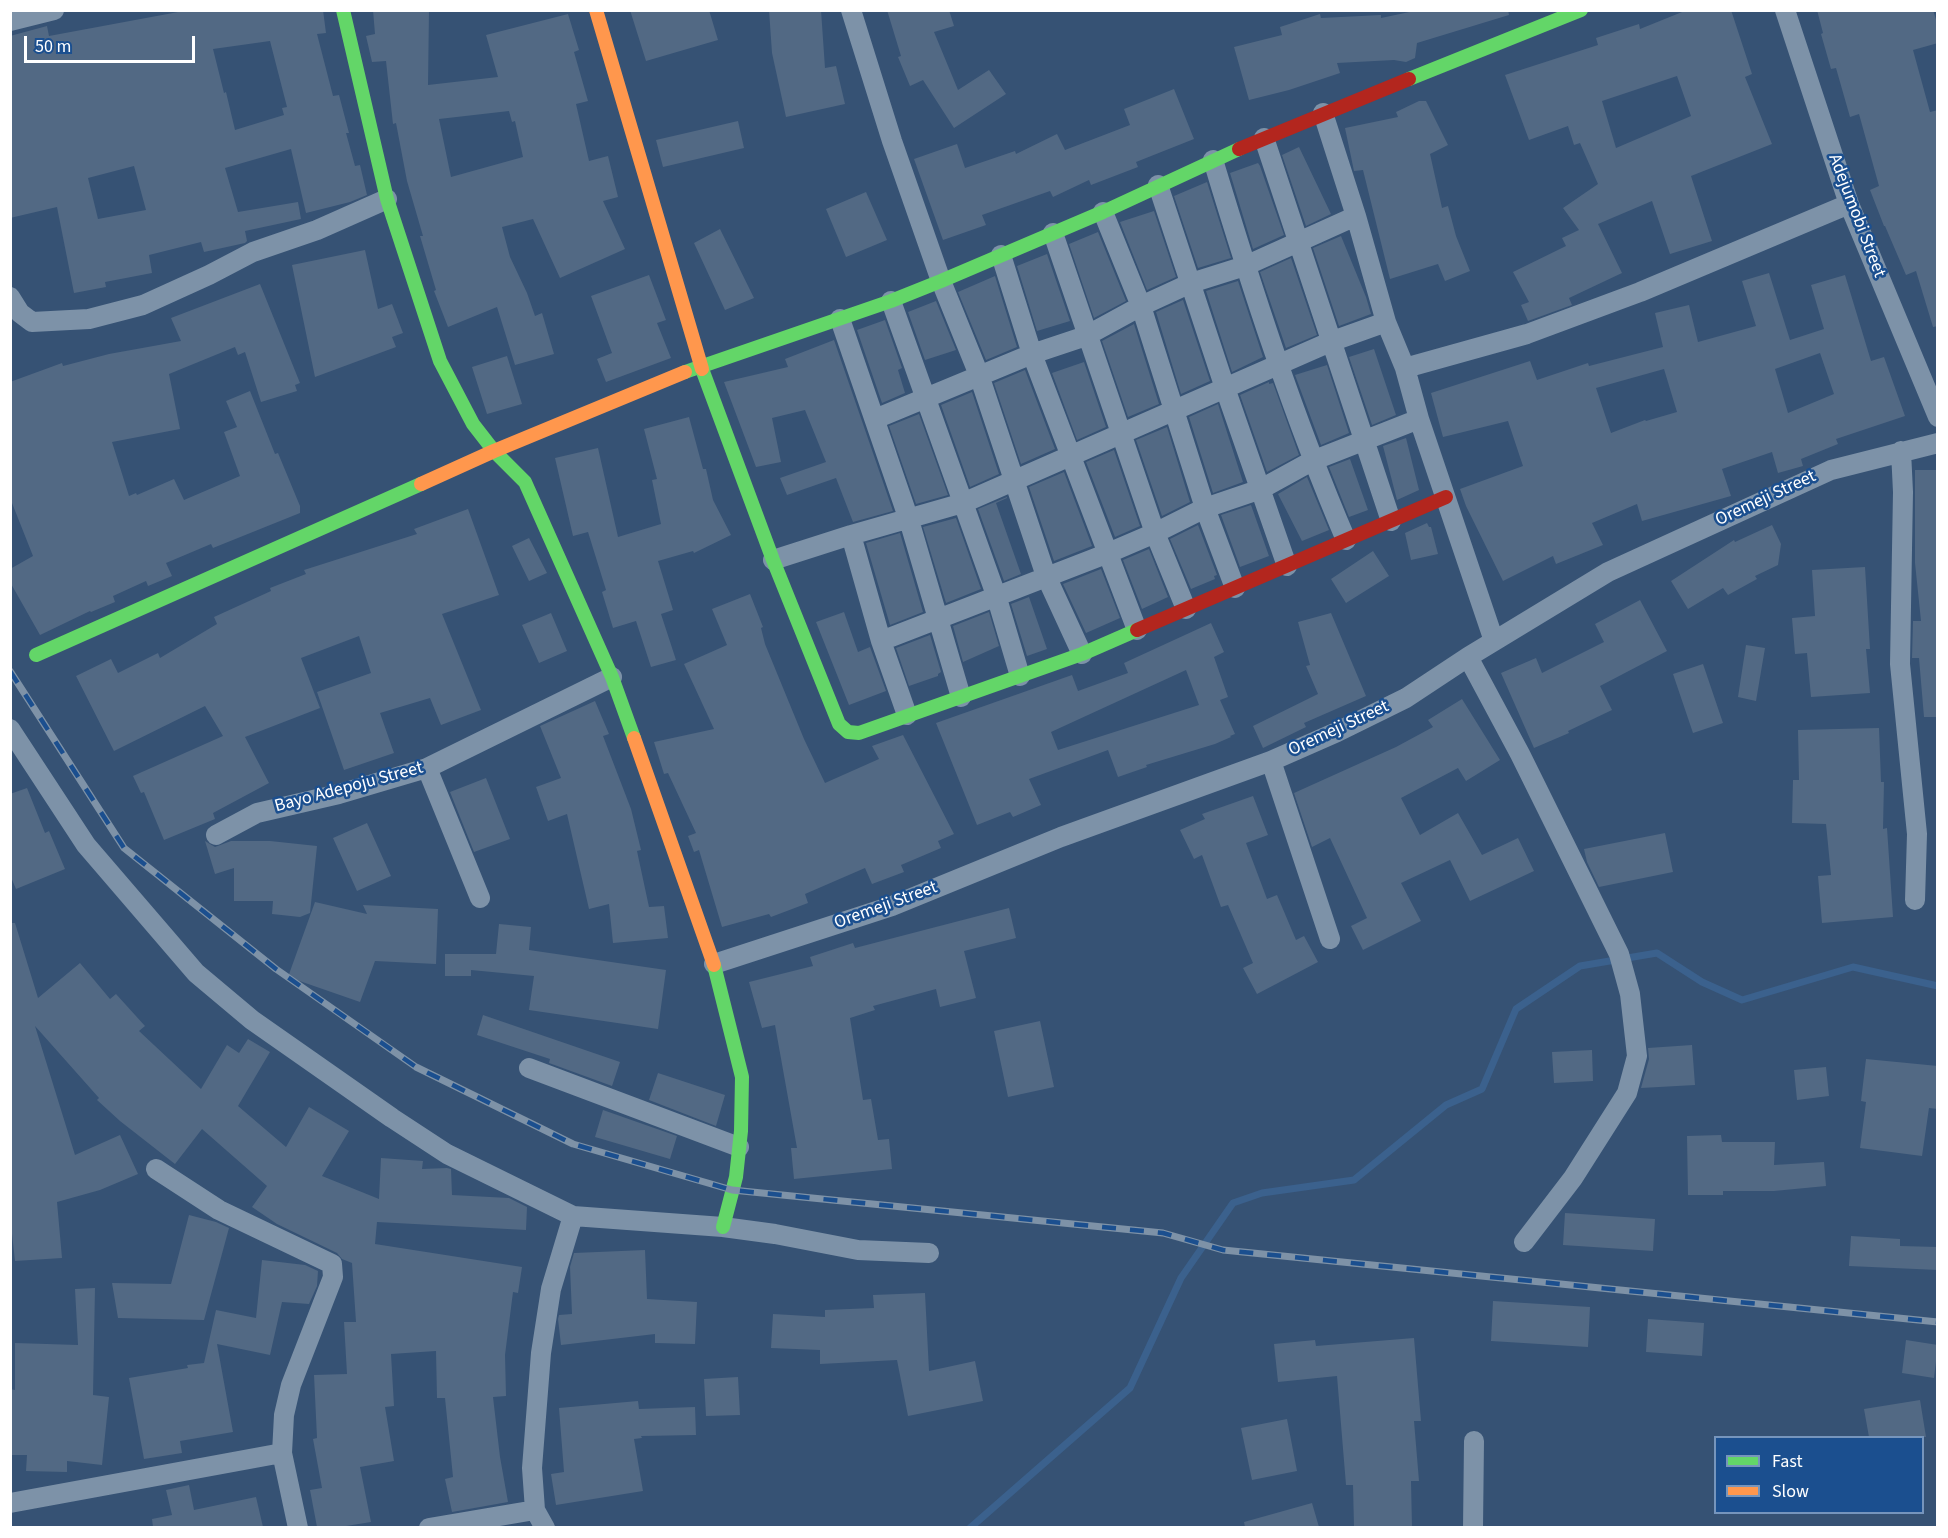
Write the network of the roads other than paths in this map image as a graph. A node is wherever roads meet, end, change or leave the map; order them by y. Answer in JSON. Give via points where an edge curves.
{"nodes":[{"id":1,"x":54,"y":10,"type":"edge"},
{"id":2,"x":343,"y":10,"type":"edge"},
{"id":3,"x":596,"y":10,"type":"edge"},
{"id":4,"x":851,"y":10,"type":"edge"},
{"id":5,"x":1581,"y":10,"type":"edge"},
{"id":6,"x":1785,"y":10,"type":"edge"},
{"id":7,"x":10,"y":21,"type":"edge"},
{"id":8,"x":1323,"y":113,"type":"junction"},
{"id":9,"x":1264,"y":138,"type":"junction"},
{"id":10,"x":1213,"y":160,"type":"junction"},
{"id":11,"x":1158,"y":185,"type":"junction"},
{"id":12,"x":387,"y":199,"type":"junction"},
{"id":13,"x":1849,"y":204,"type":"junction"},
{"id":14,"x":1103,"y":212,"type":"junction"},
{"id":15,"x":1356,"y":216,"type":"junction"},
{"id":16,"x":1053,"y":233,"type":"junction"},
{"id":17,"x":1297,"y":241,"type":"junction"},
{"id":18,"x":1001,"y":255,"type":"junction"},
{"id":19,"x":1245,"y":266,"type":"junction"},
{"id":20,"x":941,"y":281,"type":"junction"},
{"id":21,"x":1191,"y":283,"type":"junction"},
{"id":22,"x":10,"y":297,"type":"edge"},
{"id":23,"x":891,"y":301,"type":"junction"},
{"id":24,"x":1141,"y":306,"type":"junction"},
{"id":25,"x":840,"y":319,"type":"junction"},
{"id":26,"x":1386,"y":322,"type":"junction"},
{"id":27,"x":1086,"y":336,"type":"junction"},
{"id":28,"x":1330,"y":342,"type":"junction"},
{"id":29,"x":1032,"y":354,"type":"junction"},
{"id":30,"x":701,"y":366,"type":"junction"},
{"id":31,"x":1278,"y":366,"type":"junction"},
{"id":32,"x":1405,"y":368,"type":"junction"},
{"id":33,"x":979,"y":375,"type":"junction"},
{"id":34,"x":1226,"y":388,"type":"junction"},
{"id":35,"x":925,"y":398,"type":"junction"},
{"id":36,"x":1173,"y":411,"type":"junction"},
{"id":37,"x":1938,"y":417,"type":"edge"},
{"id":38,"x":875,"y":419,"type":"junction"},
{"id":39,"x":1419,"y":419,"type":"junction"},
{"id":40,"x":1122,"y":434,"type":"junction"},
{"id":41,"x":1365,"y":441,"type":"junction"},
{"id":42,"x":1938,"y":442,"type":"edge"},
{"id":43,"x":494,"y":451,"type":"junction"},
{"id":44,"x":1901,"y":451,"type":"junction"},
{"id":45,"x":1069,"y":456,"type":"junction"},
{"id":46,"x":1312,"y":461,"type":"junction"},
{"id":47,"x":1013,"y":480,"type":"junction"},
{"id":48,"x":1261,"y":489,"type":"junction"},
{"id":49,"x":1446,"y":497,"type":"junction"},
{"id":50,"x":963,"y":503,"type":"junction"},
{"id":51,"x":1205,"y":508,"type":"junction"},
{"id":52,"x":909,"y":520,"type":"junction"},
{"id":53,"x":1391,"y":521,"type":"junction"},
{"id":54,"x":1155,"y":533,"type":"junction"},
{"id":55,"x":851,"y":535,"type":"junction"},
{"id":56,"x":1346,"y":540,"type":"junction"},
{"id":57,"x":1106,"y":554,"type":"junction"},
{"id":58,"x":773,"y":560,"type":"junction"},
{"id":59,"x":1287,"y":566,"type":"junction"},
{"id":60,"x":1046,"y":576,"type":"junction"},
{"id":61,"x":1235,"y":588,"type":"junction"},
{"id":62,"x":996,"y":595,"type":"junction"},
{"id":63,"x":1186,"y":609,"type":"junction"},
{"id":64,"x":938,"y":618,"type":"junction"},
{"id":65,"x":1137,"y":630,"type":"junction"},
{"id":66,"x":881,"y":641,"type":"junction"},
{"id":67,"x":1494,"y":641,"type":"junction"},
{"id":68,"x":1082,"y":654,"type":"junction"},
{"id":69,"x":36,"y":655,"type":"dead end"},
{"id":70,"x":1468,"y":657,"type":"junction"},
{"id":71,"x":1020,"y":676,"type":"junction"},
{"id":72,"x":612,"y":677,"type":"junction"},
{"id":73,"x":961,"y":697,"type":"junction"},
{"id":74,"x":907,"y":715,"type":"junction"},
{"id":75,"x":10,"y":729,"type":"edge"},
{"id":76,"x":1271,"y":761,"type":"junction"},
{"id":77,"x":427,"y":768,"type":"junction"},
{"id":78,"x":216,"y":834,"type":"dead end"},
{"id":79,"x":480,"y":897,"type":"dead end"},
{"id":80,"x":1915,"y":900,"type":"dead end"},
{"id":81,"x":1330,"y":939,"type":"dead end"},
{"id":82,"x":714,"y":964,"type":"junction"},
{"id":83,"x":530,"y":1068,"type":"dead end"},
{"id":84,"x":739,"y":1147,"type":"junction"},
{"id":85,"x":156,"y":1169,"type":"dead end"},
{"id":86,"x":573,"y":1216,"type":"junction"},
{"id":87,"x":723,"y":1227,"type":"junction"},
{"id":88,"x":1524,"y":1242,"type":"dead end"},
{"id":89,"x":929,"y":1253,"type":"dead end"},
{"id":90,"x":1474,"y":1441,"type":"dead end"},
{"id":91,"x":282,"y":1453,"type":"junction"},
{"id":92,"x":10,"y":1503,"type":"edge"},
{"id":93,"x":540,"y":1519,"type":"edge"},
{"id":94,"x":298,"y":1527,"type":"edge"},
{"id":95,"x":429,"y":1527,"type":"edge"},
{"id":96,"x":1473,"y":1527,"type":"edge"}],
"edges":[{"from":1,"to":7,"type":"street"},
{"from":2,"to":12,"type":"street"},
{"from":3,"to":30,"type":"street"},
{"from":4,"to":20,"type":"street"},
{"from":5,"to":8,"type":"street"},
{"from":6,"to":13,"type":"street","name":"Adejumobi Street"},
{"from":8,"to":9,"type":"street"},
{"from":8,"to":15,"type":"street"},
{"from":9,"to":10,"type":"street"},
{"from":9,"to":17,"type":"street"},
{"from":10,"to":11,"type":"street"},
{"from":10,"to":19,"type":"street"},
{"from":11,"to":14,"type":"street"},
{"from":11,"to":21,"type":"street"},
{"from":12,"to":22,"type":"street","via":[[253,252],[143,305],[89,319],[32,322],[20,313]]},
{"from":12,"to":43,"type":"street","via":[[440,361],[473,424]]},
{"from":13,"to":32,"type":"street","via":[[1640,292],[1538,330]]},
{"from":13,"to":37,"type":"street","name":"Adejumobi Street"},
{"from":14,"to":16,"type":"street"},
{"from":14,"to":24,"type":"street"},
{"from":15,"to":17,"type":"street"},
{"from":15,"to":26,"type":"street"},
{"from":16,"to":18,"type":"street"},
{"from":16,"to":27,"type":"street"},
{"from":17,"to":19,"type":"street"},
{"from":17,"to":28,"type":"street"},
{"from":18,"to":20,"type":"street"},
{"from":18,"to":29,"type":"street"},
{"from":19,"to":21,"type":"street"},
{"from":19,"to":31,"type":"street"},
{"from":20,"to":23,"type":"street"},
{"from":20,"to":33,"type":"street"},
{"from":21,"to":24,"type":"street"},
{"from":21,"to":34,"type":"street"},
{"from":23,"to":25,"type":"street"},
{"from":23,"to":35,"type":"street"},
{"from":24,"to":27,"type":"street"},
{"from":24,"to":36,"type":"street"},
{"from":25,"to":30,"type":"street"},
{"from":25,"to":38,"type":"street"},
{"from":26,"to":28,"type":"street"},
{"from":26,"to":32,"type":"street"},
{"from":27,"to":29,"type":"street"},
{"from":27,"to":40,"type":"street"},
{"from":28,"to":31,"type":"street"},
{"from":28,"to":41,"type":"street"},
{"from":29,"to":33,"type":"street"},
{"from":29,"to":45,"type":"street"},
{"from":30,"to":43,"type":"street"},
{"from":30,"to":58,"type":"street"},
{"from":31,"to":34,"type":"street"},
{"from":31,"to":46,"type":"street"},
{"from":32,"to":39,"type":"street"},
{"from":33,"to":35,"type":"street"},
{"from":33,"to":47,"type":"street"},
{"from":34,"to":36,"type":"street"},
{"from":34,"to":48,"type":"street"},
{"from":35,"to":38,"type":"street"},
{"from":35,"to":50,"type":"street"},
{"from":36,"to":40,"type":"street"},
{"from":36,"to":51,"type":"street"},
{"from":38,"to":52,"type":"street"},
{"from":39,"to":41,"type":"street"},
{"from":39,"to":49,"type":"street"},
{"from":40,"to":45,"type":"street"},
{"from":40,"to":54,"type":"street"},
{"from":41,"to":46,"type":"street"},
{"from":41,"to":53,"type":"street"},
{"from":42,"to":44,"type":"street","name":"Oremeji Street"},
{"from":43,"to":69,"type":"street"},
{"from":43,"to":72,"type":"street","via":[[525,482]]},
{"from":44,"to":67,"type":"street","name":"Oremeji Street","via":[[1830,470],[1608,572]]},
{"from":44,"to":80,"type":"street","via":[[1900,664],[1917,834]]},
{"from":45,"to":47,"type":"street"},
{"from":45,"to":57,"type":"street"},
{"from":46,"to":48,"type":"street"},
{"from":46,"to":56,"type":"street"},
{"from":47,"to":50,"type":"street"},
{"from":47,"to":60,"type":"street"},
{"from":48,"to":51,"type":"street"},
{"from":48,"to":59,"type":"street"},
{"from":49,"to":53,"type":"street"},
{"from":49,"to":67,"type":"street"},
{"from":50,"to":52,"type":"street"},
{"from":50,"to":62,"type":"street"},
{"from":51,"to":54,"type":"street"},
{"from":51,"to":61,"type":"street"},
{"from":52,"to":55,"type":"street"},
{"from":52,"to":64,"type":"street"},
{"from":53,"to":56,"type":"street"},
{"from":54,"to":57,"type":"street"},
{"from":54,"to":63,"type":"street"},
{"from":55,"to":58,"type":"street"},
{"from":55,"to":66,"type":"street"},
{"from":56,"to":59,"type":"street"},
{"from":57,"to":60,"type":"street"},
{"from":57,"to":65,"type":"street"},
{"from":58,"to":74,"type":"street","via":[[839,724],[848,732],[859,733]]},
{"from":59,"to":61,"type":"street"},
{"from":60,"to":62,"type":"street"},
{"from":60,"to":68,"type":"street"},
{"from":61,"to":63,"type":"street"},
{"from":62,"to":64,"type":"street"},
{"from":62,"to":71,"type":"street"},
{"from":63,"to":65,"type":"street"},
{"from":64,"to":66,"type":"street"},
{"from":64,"to":73,"type":"street"},
{"from":65,"to":68,"type":"street"},
{"from":66,"to":74,"type":"street"},
{"from":67,"to":70,"type":"street","name":"Oremeji Street"},
{"from":68,"to":71,"type":"street"},
{"from":70,"to":76,"type":"street","name":"Oremeji Street","via":[[1406,698]]},
{"from":70,"to":88,"type":"street","via":[[1619,954],[1630,994],[1637,1056],[1627,1093],[1573,1178]]},
{"from":71,"to":73,"type":"street"},
{"from":72,"to":77,"type":"street","name":"Bayo Adepoju Street"},
{"from":72,"to":82,"type":"street"},
{"from":73,"to":74,"type":"street"},
{"from":75,"to":86,"type":"street","via":[[86,845],[196,973],[252,1020],[438,1148]]},
{"from":76,"to":81,"type":"street"},
{"from":76,"to":82,"type":"street","name":"Oremeji Street","via":[[1061,837],[892,906]]},
{"from":77,"to":78,"type":"street","name":"Bayo Adepoju Street","via":[[257,813]]},
{"from":77,"to":79,"type":"street"},
{"from":82,"to":84,"type":"street","via":[[742,1077]]},
{"from":83,"to":84,"type":"street"},
{"from":84,"to":87,"type":"street"},
{"from":85,"to":91,"type":"street","via":[[219,1210],[332,1264],[333,1277],[291,1385],[284,1415]]},
{"from":86,"to":87,"type":"street"},
{"from":86,"to":93,"type":"street","via":[[551,1289],[541,1353],[532,1468]]},
{"from":87,"to":89,"type":"street","via":[[858,1250]]},
{"from":90,"to":96,"type":"street"},
{"from":91,"to":92,"type":"street"},
{"from":91,"to":94,"type":"street"},
{"from":93,"to":95,"type":"street"}]}
